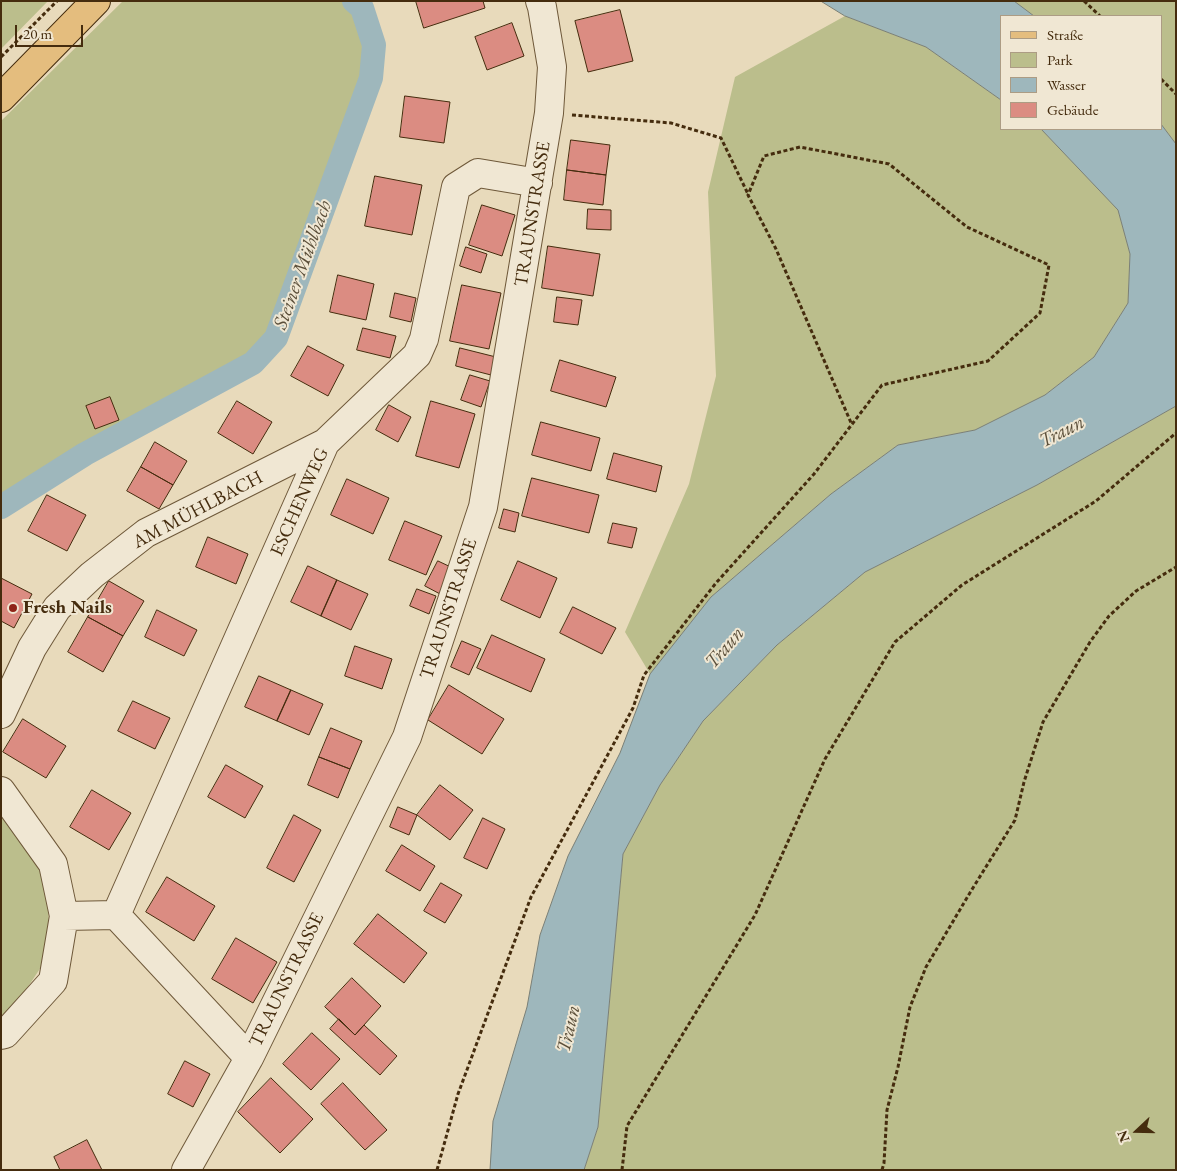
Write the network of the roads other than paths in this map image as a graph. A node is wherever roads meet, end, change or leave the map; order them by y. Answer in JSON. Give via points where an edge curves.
{"nodes":[{"id":1,"x":96,"y":1,"type":"edge"},
{"id":2,"x":540,"y":1,"type":"edge"},
{"id":3,"x":1,"y":98,"type":"edge"},
{"id":4,"x":538,"y":183,"type":"junction"},
{"id":5,"x":325,"y":443,"type":"junction"},
{"id":6,"x":1,"y":714,"type":"edge"},
{"id":7,"x":1,"y":791,"type":"edge"},
{"id":8,"x":116,"y":915,"type":"junction"},
{"id":9,"x":64,"y":916,"type":"junction"},
{"id":10,"x":1,"y":1035,"type":"edge"},
{"id":11,"x":249,"y":1058,"type":"junction"},
{"id":12,"x":186,"y":1170,"type":"edge"}],
"edges":[{"from":1,"to":3,"type":"main road"},
{"from":2,"to":4,"type":"street","name":"TRAUNSTRASSE","via":[[552,67],[549,113]]},
{"from":4,"to":5,"type":"street","name":"ESCHENWEG","via":[[478,173],[456,187],[424,339],[417,355]]},
{"from":4,"to":11,"type":"street","name":"TRAUNSTRASSE","via":[[483,507],[432,664],[407,737]]},
{"from":5,"to":6,"type":"street","name":"AM MÜHLBACH","via":[[146,533],[92,575],[57,608],[32,648]]},
{"from":5,"to":8,"type":"street","name":"ESCHENWEG"},
{"from":7,"to":9,"type":"street","via":[[53,864]]},
{"from":8,"to":9,"type":"street"},
{"from":8,"to":11,"type":"street"},
{"from":9,"to":10,"type":"street","via":[[53,981]]},
{"from":11,"to":12,"type":"street","name":"TRAUNSTRASSE"}]}
